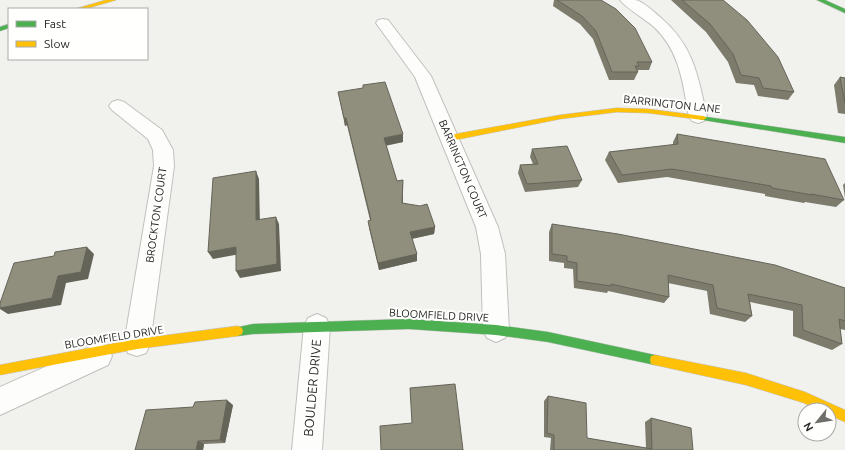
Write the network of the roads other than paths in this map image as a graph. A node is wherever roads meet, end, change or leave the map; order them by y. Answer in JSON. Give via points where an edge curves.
{"nodes":[{"id":1,"x":114,"y":0,"type":"edge"},
{"id":2,"x":627,"y":0,"type":"edge"},
{"id":3,"x":820,"y":0,"type":"edge"},
{"id":4,"x":82,"y":8,"type":"edge"},
{"id":5,"x":845,"y":11,"type":"edge"},
{"id":6,"x":384,"y":23,"type":"dead end"},
{"id":7,"x":118,"y":106,"type":"dead end"},
{"id":8,"x":698,"y":117,"type":"junction"},
{"id":9,"x":450,"y":138,"type":"junction"},
{"id":10,"x":845,"y":140,"type":"edge"},
{"id":11,"x":317,"y":326,"type":"junction"},
{"id":12,"x":496,"y":330,"type":"junction"},
{"id":13,"x":129,"y":345,"type":"junction"},
{"id":14,"x":0,"y":370,"type":"edge"},
{"id":15,"x":0,"y":401,"type":"edge"},
{"id":16,"x":845,"y":416,"type":"edge"},
{"id":17,"x":307,"y":450,"type":"edge"}],
"edges":[{"from":1,"to":4,"type":"street"},
{"from":2,"to":8,"type":"street","via":[[664,28],[684,56]]},
{"from":3,"to":5,"type":"street"},
{"from":6,"to":9,"type":"street","name":"BARRINGTON COURT","via":[[423,76]]},
{"from":7,"to":13,"type":"street","name":"BROCKTON COURT","via":[[155,136],[163,150],[164,166]]},
{"from":8,"to":9,"type":"street","name":"BARRINGTON LANE","via":[[617,110],[560,117]]},
{"from":8,"to":10,"type":"street","name":"BARRINGTON LANE"},
{"from":9,"to":12,"type":"street","name":"BARRINGTON COURT","via":[[487,227],[494,254]]},
{"from":11,"to":12,"type":"street","name":"BLOOMFIELD DRIVE","via":[[409,324]]},
{"from":11,"to":13,"type":"street","name":"BLOOMFIELD DRIVE","via":[[253,329]]},
{"from":11,"to":17,"type":"street","name":"BOULDER DRIVE"},
{"from":12,"to":16,"type":"street","name":"BLOOMFIELD DRIVE","via":[[548,337],[746,379],[805,398]]},
{"from":13,"to":14,"type":"street","name":"BLOOMFIELD DRIVE"},
{"from":13,"to":15,"type":"street"}]}
